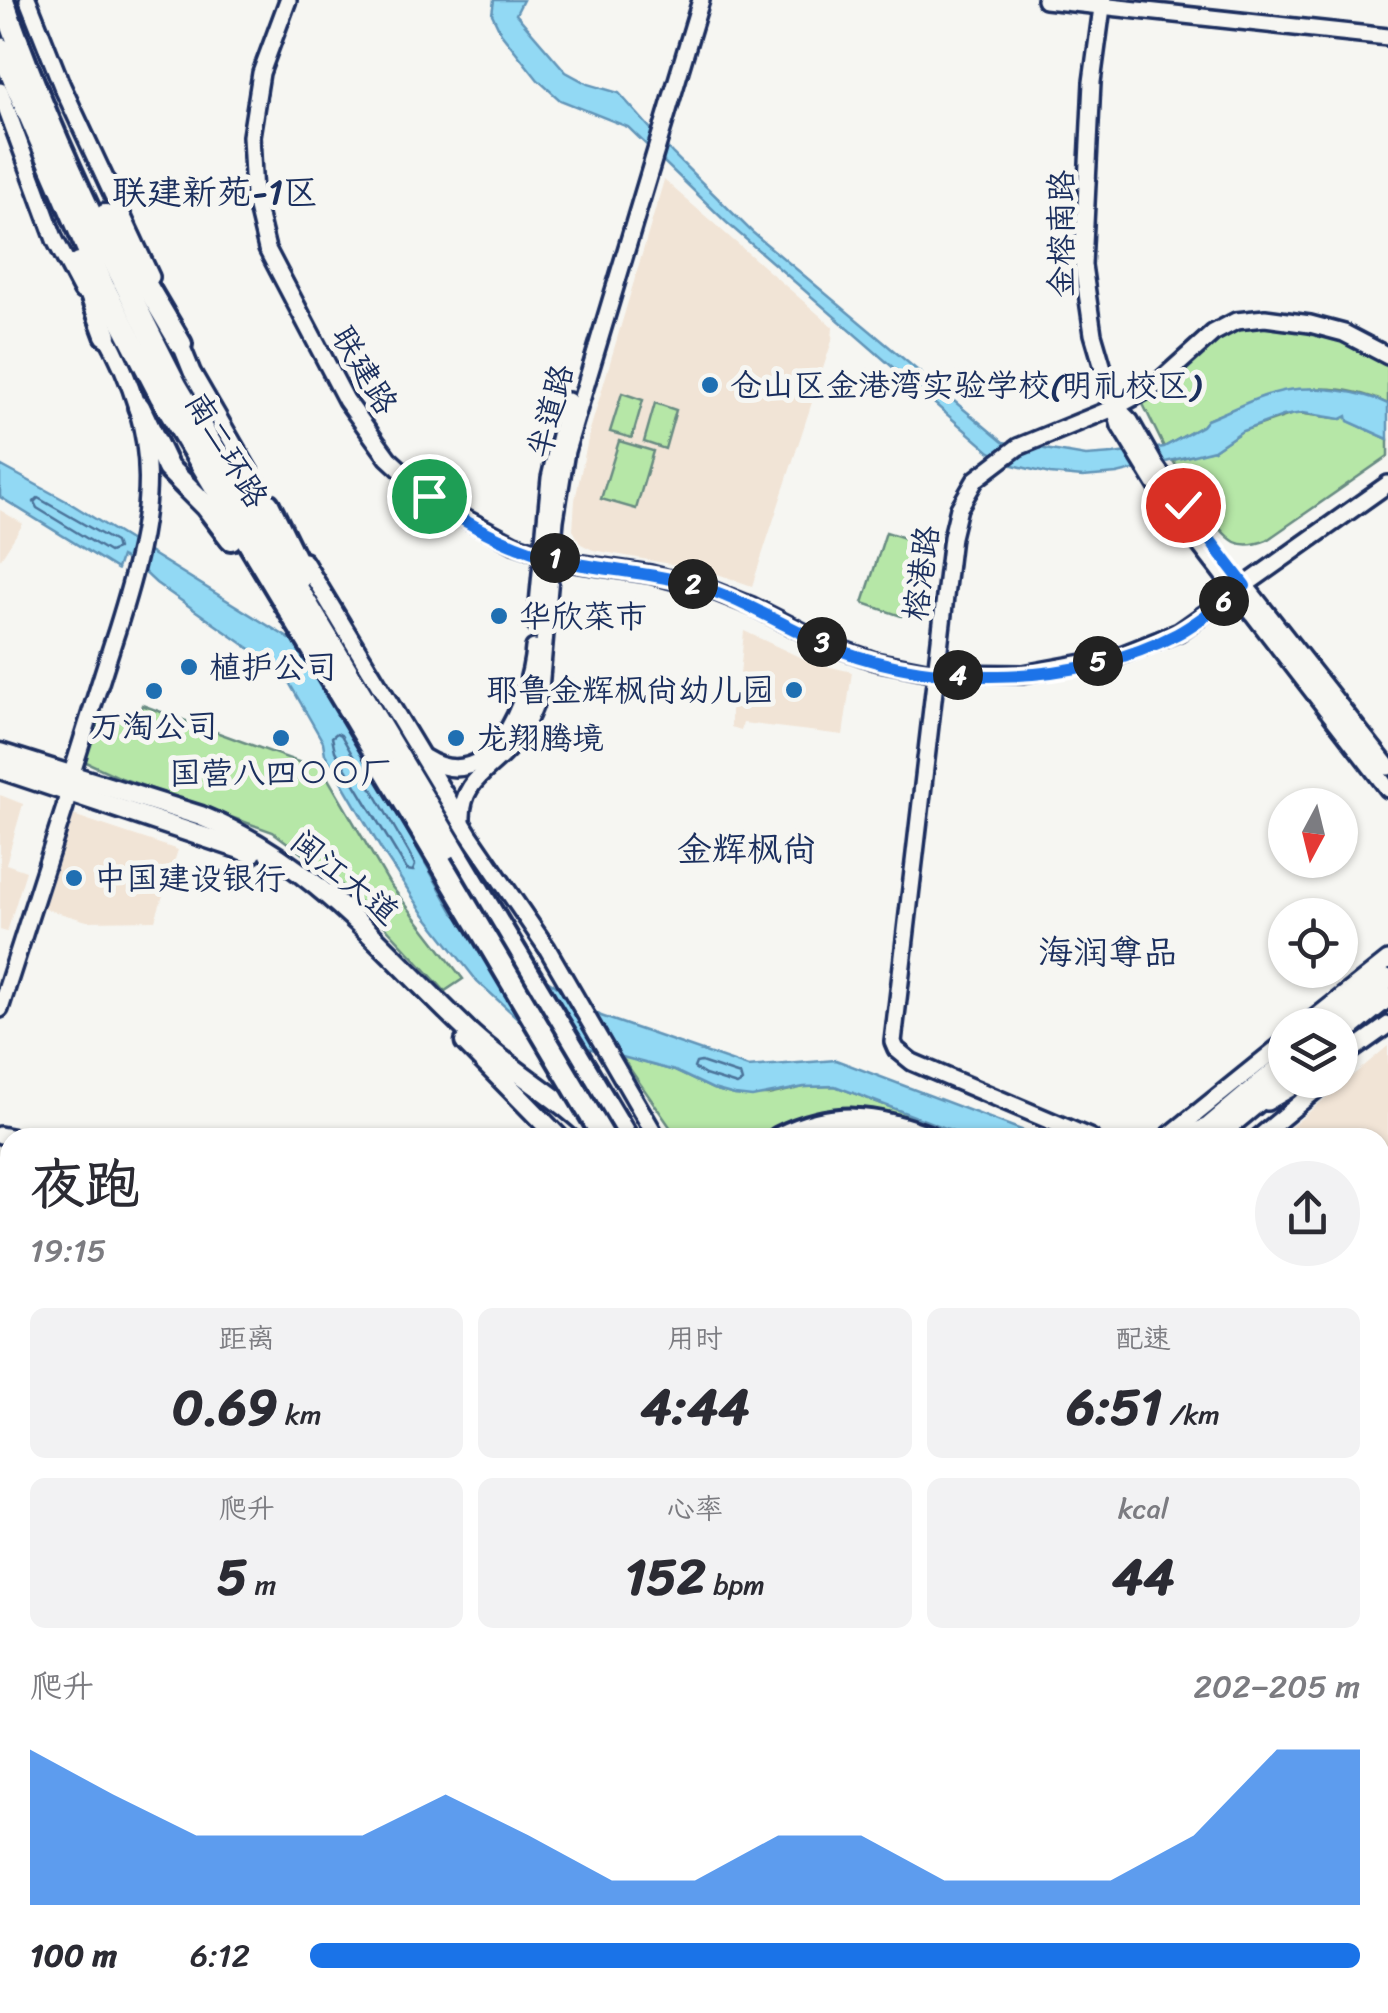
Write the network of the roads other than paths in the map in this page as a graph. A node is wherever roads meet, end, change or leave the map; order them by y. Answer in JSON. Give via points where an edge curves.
{"nodes":[{"id":1,"x":2,"y":0,"type":"edge"},
{"id":2,"x":28,"y":0,"type":"edge"},
{"id":3,"x":288,"y":0,"type":"edge"},
{"id":4,"x":690,"y":0,"type":"edge"},
{"id":5,"x":701,"y":0,"type":"edge"},
{"id":6,"x":1045,"y":0,"type":"edge"},
{"id":7,"x":1138,"y":0,"type":"edge"},
{"id":8,"x":1107,"y":3,"type":"edge"},
{"id":9,"x":1388,"y":27,"type":"edge"},
{"id":10,"x":1388,"y":37,"type":"edge"},
{"id":11,"x":0,"y":48,"type":"edge"},
{"id":12,"x":0,"y":92,"type":"edge"},
{"id":13,"x":43,"y":130,"type":"junction"},
{"id":14,"x":106,"y":336,"type":"junction"},
{"id":15,"x":181,"y":344,"type":"junction"},
{"id":16,"x":1388,"y":356,"type":"edge"},
{"id":17,"x":138,"y":407,"type":"junction"},
{"id":18,"x":1116,"y":407,"type":"junction"},
{"id":19,"x":1388,"y":484,"type":"edge"},
{"id":20,"x":268,"y":504,"type":"junction"},
{"id":21,"x":547,"y":556,"type":"junction"},
{"id":22,"x":1241,"y":588,"type":"junction"},
{"id":23,"x":323,"y":650,"type":"junction"},
{"id":24,"x":936,"y":673,"type":"junction"},
{"id":25,"x":0,"y":753,"type":"edge"},
{"id":26,"x":425,"y":758,"type":"junction"},
{"id":27,"x":1388,"y":767,"type":"edge"},
{"id":28,"x":0,"y":769,"type":"edge"},
{"id":29,"x":70,"y":784,"type":"junction"},
{"id":30,"x":1388,"y":789,"type":"edge"},
{"id":31,"x":463,"y":823,"type":"junction"},
{"id":32,"x":1388,"y":960,"type":"edge"},
{"id":33,"x":1388,"y":980,"type":"edge"},
{"id":34,"x":1388,"y":997,"type":"edge"},
{"id":35,"x":1327,"y":1008,"type":"edge"},
{"id":36,"x":1353,"y":1008,"type":"edge"},
{"id":37,"x":0,"y":1009,"type":"edge"},
{"id":38,"x":1358,"y":1021,"type":"edge"},
{"id":39,"x":1388,"y":1024,"type":"edge"},
{"id":40,"x":1361,"y":1047,"type":"junction"},
{"id":41,"x":1358,"y":1049,"type":"edge"},
{"id":42,"x":1358,"y":1050,"type":"edge"},
{"id":43,"x":1268,"y":1056,"type":"edge"},
{"id":44,"x":1268,"y":1078,"type":"edge"},
{"id":45,"x":1268,"y":1094,"type":"edge"},
{"id":46,"x":1271,"y":1098,"type":"edge"},
{"id":47,"x":1306,"y":1098,"type":"edge"},
{"id":48,"x":1250,"y":1109,"type":"junction"},
{"id":49,"x":549,"y":1128,"type":"edge"},
{"id":50,"x":590,"y":1128,"type":"edge"},
{"id":51,"x":595,"y":1128,"type":"edge"},
{"id":52,"x":621,"y":1128,"type":"edge"},
{"id":53,"x":651,"y":1128,"type":"edge"},
{"id":54,"x":801,"y":1128,"type":"edge"},
{"id":55,"x":871,"y":1128,"type":"edge"},
{"id":56,"x":905,"y":1128,"type":"edge"},
{"id":57,"x":1067,"y":1128,"type":"edge"},
{"id":58,"x":1178,"y":1128,"type":"edge"},
{"id":59,"x":1214,"y":1128,"type":"edge"},
{"id":60,"x":1218,"y":1128,"type":"edge"},
{"id":61,"x":1270,"y":1128,"type":"edge"}],
"edges":[{"from":1,"to":13,"type":"highway","name":"南二环路"},
{"from":2,"to":15,"type":"main road"},
{"from":3,"to":21,"type":"main road","name":"联建路","via":[[257,84],[250,136],[257,214],[276,270],[353,412],[400,470],[447,510]]},
{"from":4,"to":21,"type":"main road","name":"半道路","via":[[558,437]]},
{"from":5,"to":21,"type":"main road","name":"半道路","via":[[569,435]]},
{"from":6,"to":8,"type":"main road"},
{"from":7,"to":9,"type":"main road"},
{"from":8,"to":10,"type":"main road"},
{"from":8,"to":18,"type":"main road","name":"金榕南路","via":[[1092,82],[1083,266],[1093,334]]},
{"from":11,"to":13,"type":"highway","name":"南二环路"},
{"from":12,"to":14,"type":"main road","via":[[55,240]]},
{"from":13,"to":14,"type":"highway"},
{"from":13,"to":15,"type":"highway"},
{"from":13,"to":23,"type":"highway","name":"南二环路","via":[[103,285],[160,395]]},
{"from":14,"to":17,"type":"main road"},
{"from":15,"to":20,"type":"main road"},
{"from":16,"to":18,"type":"main road","name":"榕港路","via":[[1330,328],[1244,319],[1218,329],[1163,380]]},
{"from":17,"to":23,"type":"highway","via":[[168,468]]},
{"from":17,"to":29,"type":"main road","via":[[148,477],[142,547]]},
{"from":18,"to":22,"type":"main road","name":"金榕南路","via":[[1144,470]]},
{"from":18,"to":24,"type":"main road","name":"榕港路","via":[[1008,452],[967,492],[952,536]]},
{"from":19,"to":22,"type":"main road","name":"联建路"},
{"from":20,"to":23,"type":"highway","via":[[312,591]]},
{"from":20,"to":26,"type":"main road"},
{"from":21,"to":24,"type":"main road","name":"联建路","via":[[702,587],[840,650]]},
{"from":21,"to":26,"type":"main road","name":"半道路","via":[[530,678],[516,719],[474,763],[448,768]]},
{"from":21,"to":31,"type":"main road","name":"半道路","via":[[535,705],[515,741],[472,782]]},
{"from":22,"to":24,"type":"main road","name":"联建路","via":[[1179,632],[1116,657],[1023,674]]},
{"from":22,"to":27,"type":"main road"},
{"from":22,"to":30,"type":"main road","name":"金榕南路"},
{"from":23,"to":51,"type":"highway","name":"南二环路","bridge":true},
{"from":23,"to":52,"type":"highway","name":"南二环路","via":[[436,816]]},
{"from":24,"to":57,"type":"main road","name":"榕港路","via":[[893,1042],[912,1062]]},
{"from":25,"to":29,"type":"main road","name":"闽江大道"},
{"from":26,"to":31,"type":"main road"},
{"from":28,"to":29,"type":"main road","name":"闽江大道"},
{"from":29,"to":37,"type":"main road"},
{"from":29,"to":49,"type":"main road","name":"闽江大道","via":[[287,870],[329,904]]},
{"from":29,"to":50,"type":"main road","name":"闽江大道","via":[[214,822],[292,866],[342,905],[470,1033]]},
{"from":31,"to":53,"type":"main road","via":[[547,948]]},
{"from":32,"to":35,"type":"main road"},
{"from":33,"to":36,"type":"main road"},
{"from":34,"to":38,"type":"main road"},
{"from":39,"to":40,"type":"main road"},
{"from":40,"to":41,"type":"main road"},
{"from":40,"to":42,"type":"main road"},
{"from":43,"to":58,"type":"main road"},
{"from":44,"to":59,"type":"main road"},
{"from":45,"to":48,"type":"main road"},
{"from":46,"to":48,"type":"main road"},
{"from":47,"to":61,"type":"main road"},
{"from":48,"to":60,"type":"main road"},
{"from":54,"to":55,"type":"highway","via":[[819,1120]]},
{"from":55,"to":56,"type":"highway"}]}
